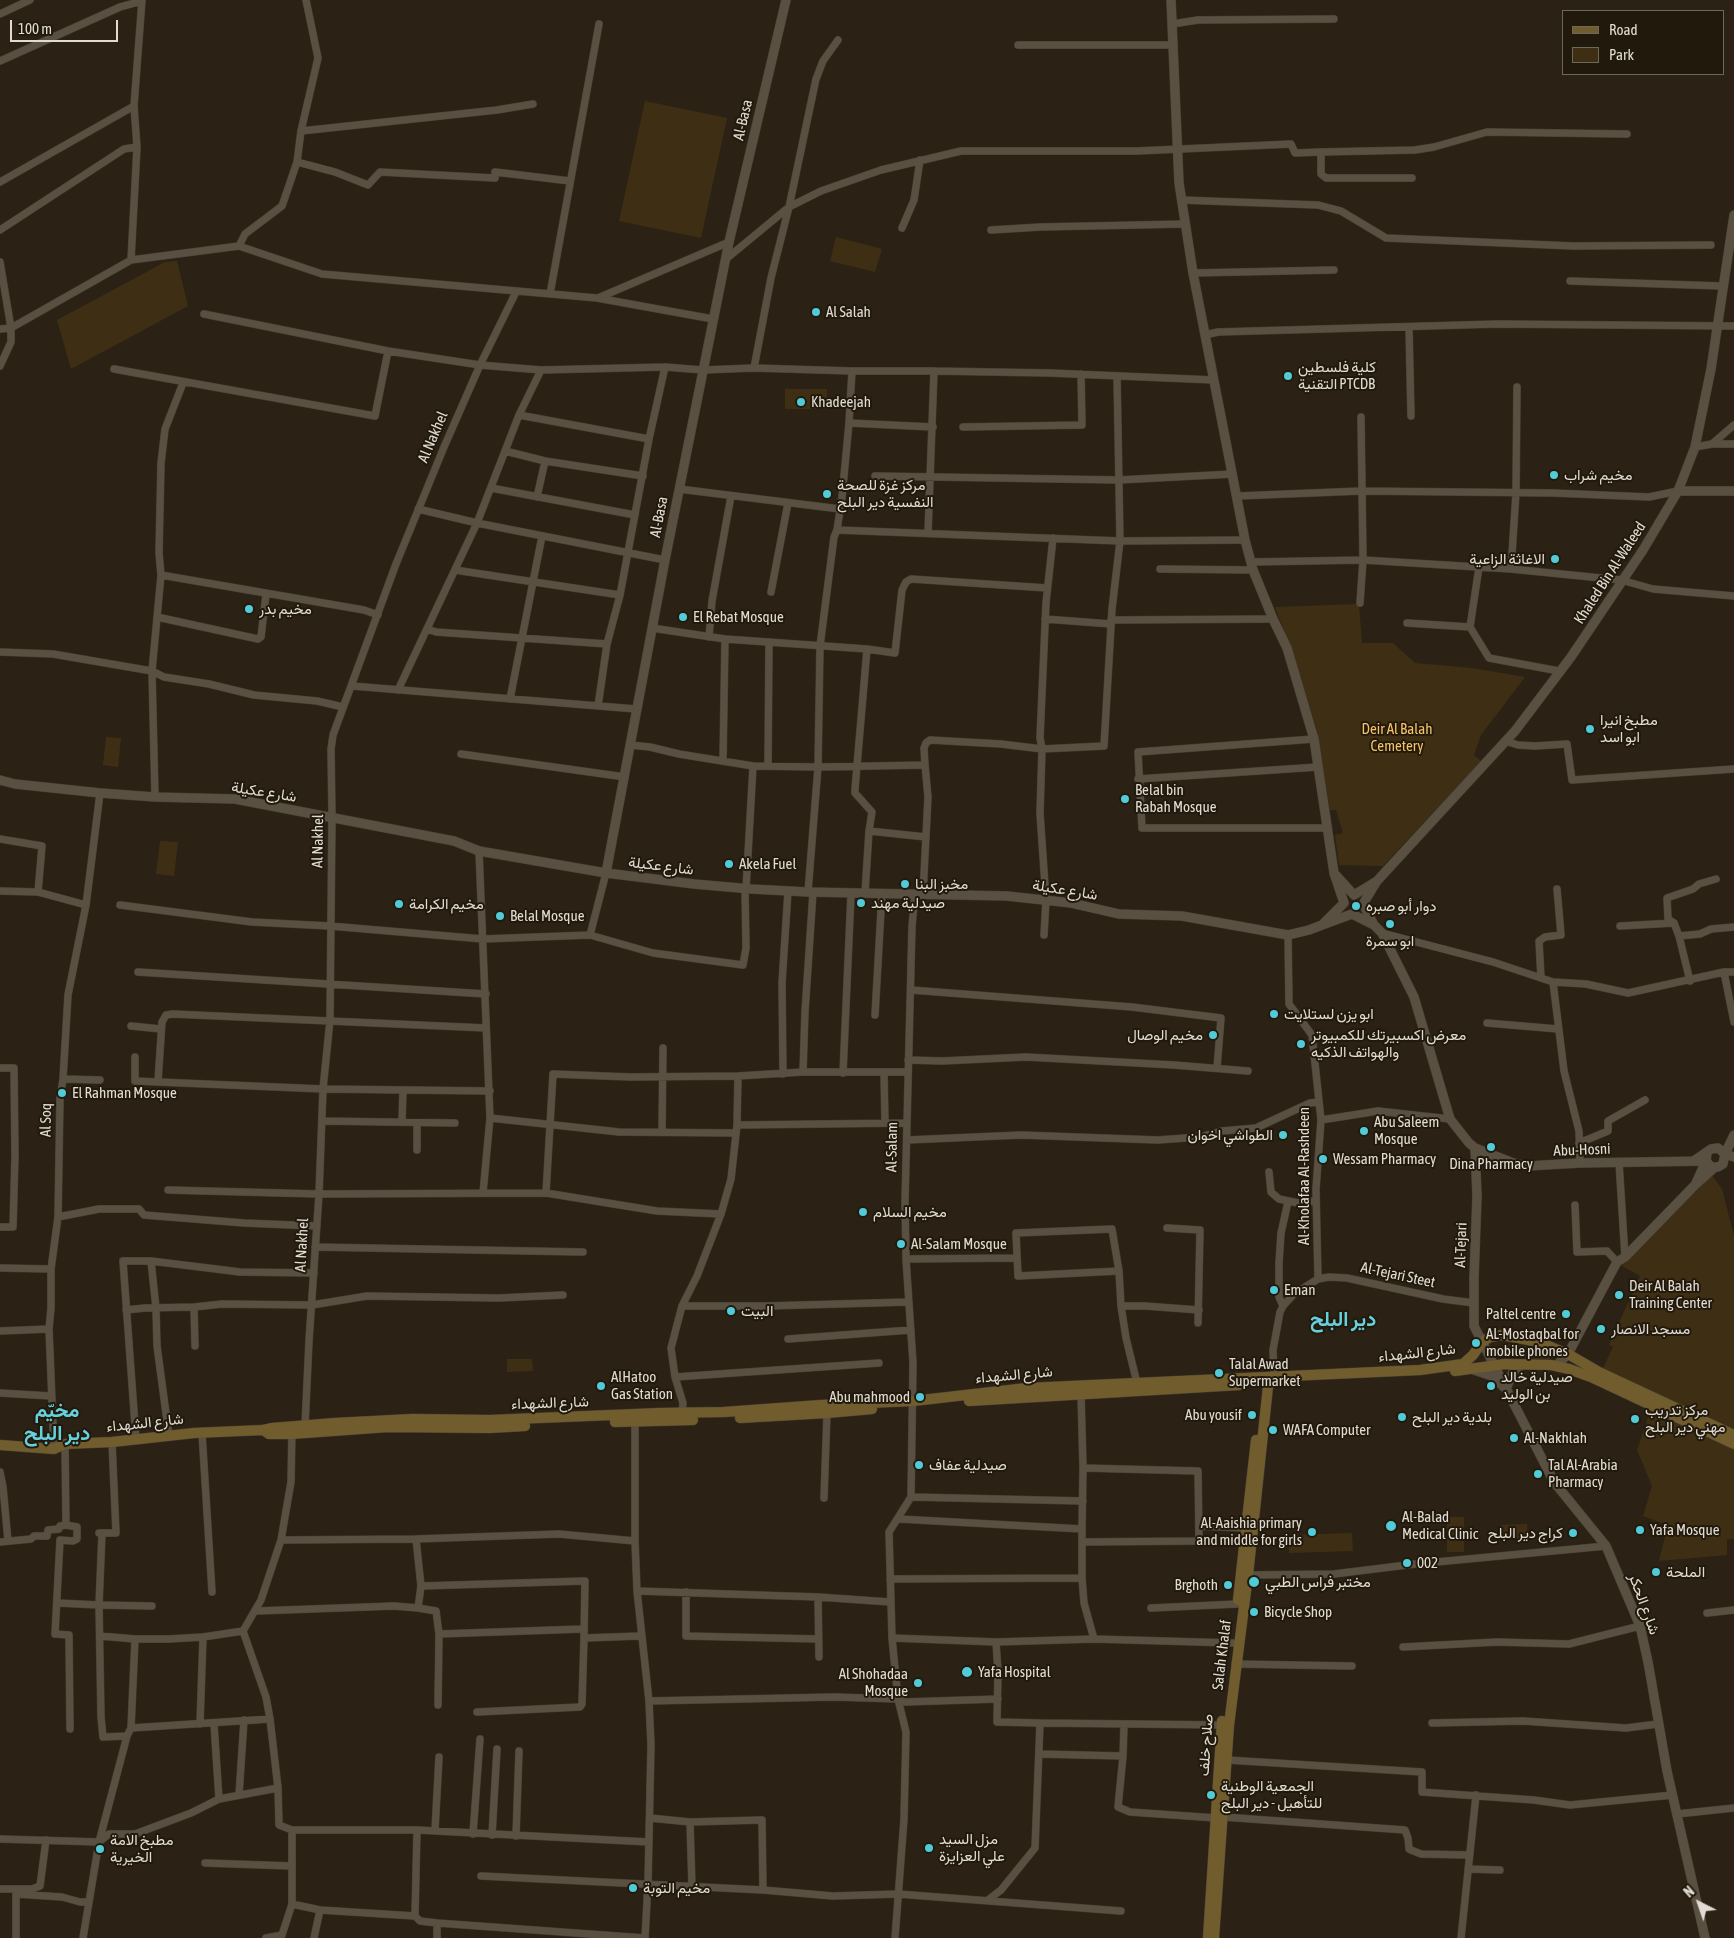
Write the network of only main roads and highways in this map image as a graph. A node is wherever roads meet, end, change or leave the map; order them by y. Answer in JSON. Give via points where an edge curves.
{"nodes":[{"id":1,"x":1267,"y":1379,"type":"junction"},
{"id":2,"x":913,"y":1403,"type":"junction"},
{"id":3,"x":635,"y":1418,"type":"junction"},
{"id":4,"x":292,"y":1430,"type":"junction"},
{"id":5,"x":1734,"y":1435,"type":"edge"},
{"id":6,"x":1734,"y":1444,"type":"edge"},
{"id":7,"x":0,"y":1445,"type":"edge"},
{"id":8,"x":1225,"y":1725,"type":"junction"},
{"id":9,"x":1219,"y":1818,"type":"junction"},
{"id":10,"x":1208,"y":1938,"type":"edge"},
{"id":11,"x":1214,"y":1938,"type":"edge"}],
"edges":[{"from":1,"to":2,"type":"main road","name":"شارع الشهداء"},
{"from":1,"to":2,"type":"main road","name":"شارع الشهداء","via":[[1026,1388]]},
{"from":1,"to":5,"type":"main road","name":"شارع الشهداء","via":[[1420,1370],[1463,1364],[1482,1342],[1502,1335],[1539,1342],[1568,1354],[1599,1372]]},
{"from":1,"to":6,"type":"main road","name":"شارع الشهداء","via":[[1404,1377],[1495,1365],[1556,1366],[1591,1377]]},
{"from":1,"to":8,"type":"main road","name":"صلاح خلف","via":[[1245,1528]]},
{"from":1,"to":8,"type":"main road","name":"Salah Khalaf","via":[[1248,1575]]},
{"from":2,"to":3,"type":"main road","name":"شارع الشهداء"},
{"from":2,"to":3,"type":"main road","name":"شارع الشهداء","via":[[827,1414]]},
{"from":3,"to":4,"type":"main road","name":"شارع الشهداء","via":[[489,1428]]},
{"from":3,"to":4,"type":"main road","name":"شارع الشهداء","via":[[412,1419],[305,1426]]},
{"from":4,"to":7,"type":"main road","name":"شارع الشهداء","via":[[202,1433],[65,1444],[54,1449]]},
{"from":8,"to":9,"type":"main road","name":"صلاح خلف"},
{"from":8,"to":9,"type":"main road","name":"Salah Khalaf","via":[[1227,1760]]},
{"from":9,"to":10,"type":"main road","name":"صلاح خلف"},
{"from":9,"to":11,"type":"main road","name":"Salah Khalaf"}]}
